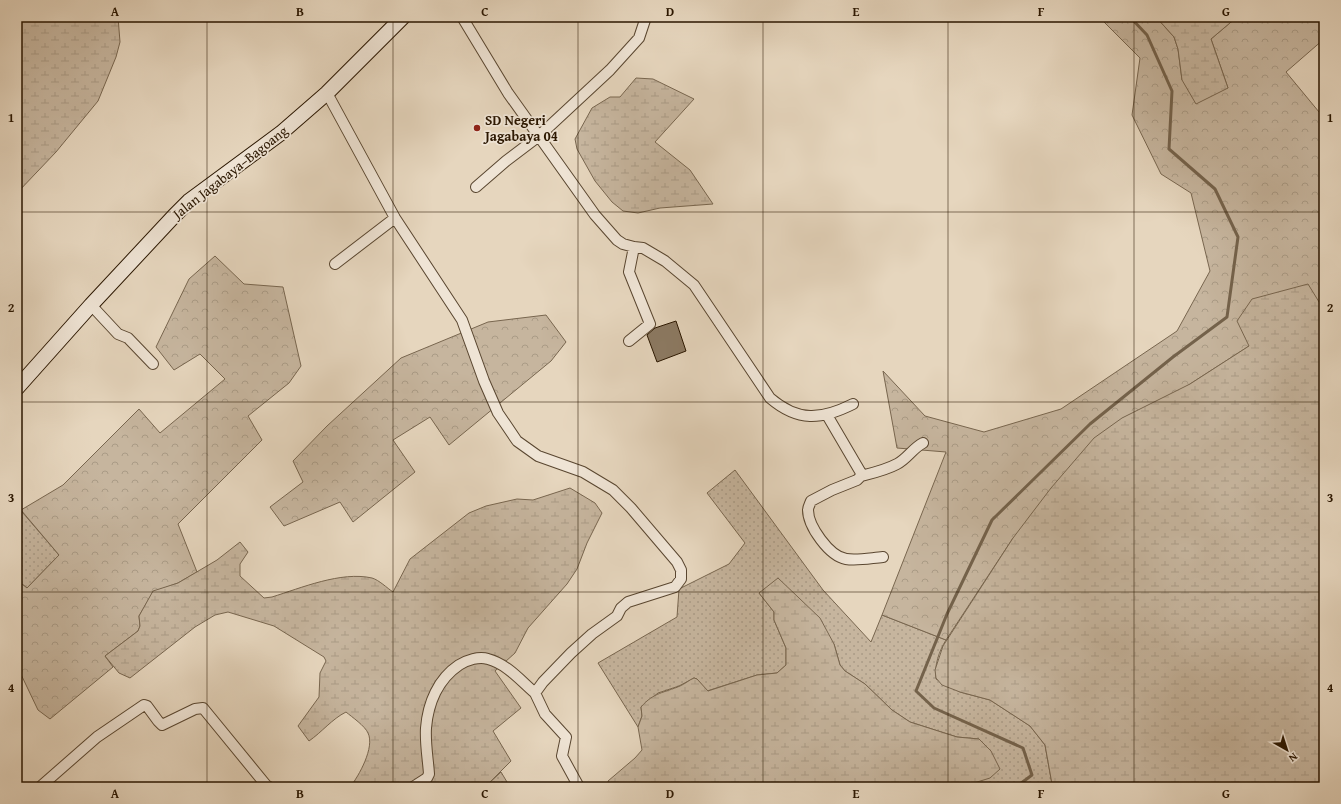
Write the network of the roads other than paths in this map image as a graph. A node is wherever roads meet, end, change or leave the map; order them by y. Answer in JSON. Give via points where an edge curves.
{"nodes":[{"id":1,"x":403,"y":17,"type":"edge"},
{"id":2,"x":462,"y":17,"type":"edge"},
{"id":3,"x":646,"y":17,"type":"edge"},
{"id":4,"x":327,"y":93,"type":"junction"},
{"id":5,"x":539,"y":136,"type":"junction"},
{"id":6,"x":476,"y":187,"type":"dead end"},
{"id":7,"x":395,"y":218,"type":"junction"},
{"id":8,"x":634,"y":247,"type":"junction"},
{"id":9,"x":335,"y":264,"type":"dead end"},
{"id":10,"x":91,"y":305,"type":"junction"},
{"id":11,"x":629,"y":341,"type":"dead end"},
{"id":12,"x":153,"y":364,"type":"dead end"},
{"id":13,"x":17,"y":388,"type":"edge"},
{"id":14,"x":853,"y":404,"type":"dead end"},
{"id":15,"x":827,"y":415,"type":"junction"},
{"id":16,"x":924,"y":442,"type":"dead end"},
{"id":17,"x":861,"y":476,"type":"junction"},
{"id":18,"x":883,"y":557,"type":"dead end"},
{"id":19,"x":535,"y":693,"type":"junction"},
{"id":20,"x":40,"y":787,"type":"edge"},
{"id":21,"x":269,"y":787,"type":"edge"},
{"id":22,"x":413,"y":787,"type":"edge"},
{"id":23,"x":579,"y":787,"type":"edge"}],
"edges":[{"from":1,"to":4,"type":"street","name":"Jalan Jagabaya–Bagoang"},
{"from":2,"to":5,"type":"street","via":[[508,93]]},
{"from":3,"to":5,"type":"street","via":[[639,38],[610,70]]},
{"from":4,"to":7,"type":"street"},
{"from":4,"to":10,"type":"street","name":"Jalan Jagabaya–Bagoang","via":[[281,133],[189,201]]},
{"from":5,"to":6,"type":"street"},
{"from":5,"to":8,"type":"street","via":[[617,240]]},
{"from":7,"to":9,"type":"street"},
{"from":7,"to":19,"type":"street","via":[[462,320],[498,414],[517,441],[538,456],[583,472],[613,490],[677,562],[681,570],[681,579],[675,587],[628,602],[617,616],[571,653]]},
{"from":8,"to":11,"type":"street","via":[[629,272],[650,324]]},
{"from":8,"to":15,"type":"street","via":[[643,248],[666,260],[694,285],[770,398],[780,406],[802,416]]},
{"from":10,"to":12,"type":"street","via":[[118,334],[128,338]]},
{"from":10,"to":13,"type":"street","name":"Jalan Jagabaya–Bagoang"},
{"from":14,"to":15,"type":"street"},
{"from":15,"to":17,"type":"street"},
{"from":16,"to":17,"type":"street","via":[[898,464]]},
{"from":17,"to":18,"type":"street","via":[[811,501],[808,510],[813,530],[833,553],[841,558],[847,560]]},
{"from":19,"to":22,"type":"street","via":[[501,664],[487,658],[472,659],[448,674],[439,685],[428,713],[426,729],[429,774]]},
{"from":19,"to":23,"type":"street","via":[[545,714],[566,737],[562,756]]},
{"from":20,"to":21,"type":"street","via":[[98,737],[144,705],[162,725],[203,708]]}]}
